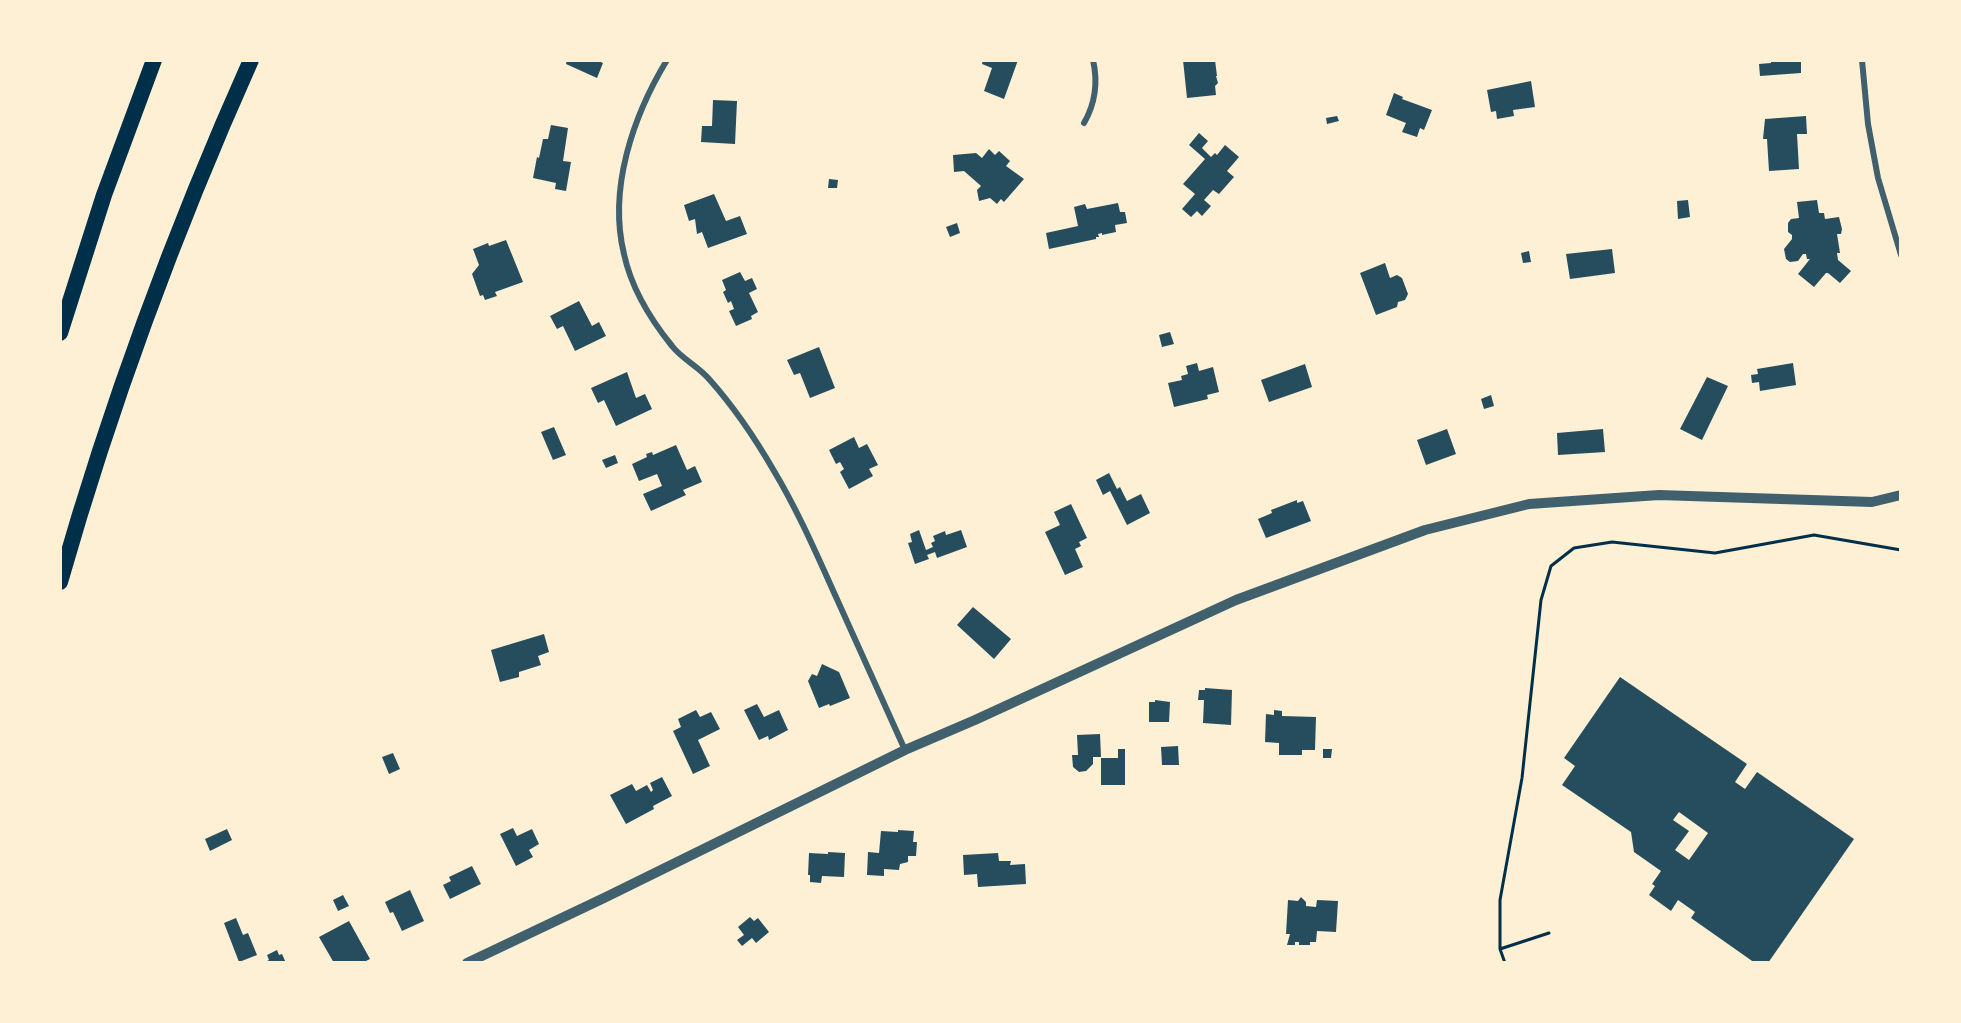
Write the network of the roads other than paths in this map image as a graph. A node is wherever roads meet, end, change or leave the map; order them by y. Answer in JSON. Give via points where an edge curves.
{"nodes":[{"id":1,"x":154,"y":60,"type":"edge"},
{"id":2,"x":251,"y":60,"type":"edge"},
{"id":3,"x":668,"y":60,"type":"edge"},
{"id":4,"x":1093,"y":60,"type":"edge"},
{"id":5,"x":1862,"y":60,"type":"edge"},
{"id":6,"x":1084,"y":123,"type":"dead end"},
{"id":7,"x":1901,"y":255,"type":"edge"},
{"id":8,"x":60,"y":333,"type":"edge"},
{"id":9,"x":1901,"y":495,"type":"edge"},
{"id":10,"x":60,"y":582,"type":"edge"},
{"id":11,"x":905,"y":750,"type":"junction"},
{"id":12,"x":467,"y":963,"type":"edge"}],
"edges":[{"from":1,"to":8,"type":"highway","via":[[104,195]]},
{"from":2,"to":10,"type":"highway","via":[[150,302],[97,456]]},
{"from":3,"to":11,"type":"street","via":[[630,142],[621,185],[619,222],[624,255],[650,315],[673,348],[707,377],[732,406],[776,474]]},
{"from":4,"to":6,"type":"street","via":[[1096,75],[1092,109]]},
{"from":5,"to":7,"type":"street","via":[[1878,177]]},
{"from":9,"to":11,"type":"street","via":[[1872,502],[1646,495],[1529,504],[1425,530],[1236,600]]},
{"from":11,"to":12,"type":"street"}]}
